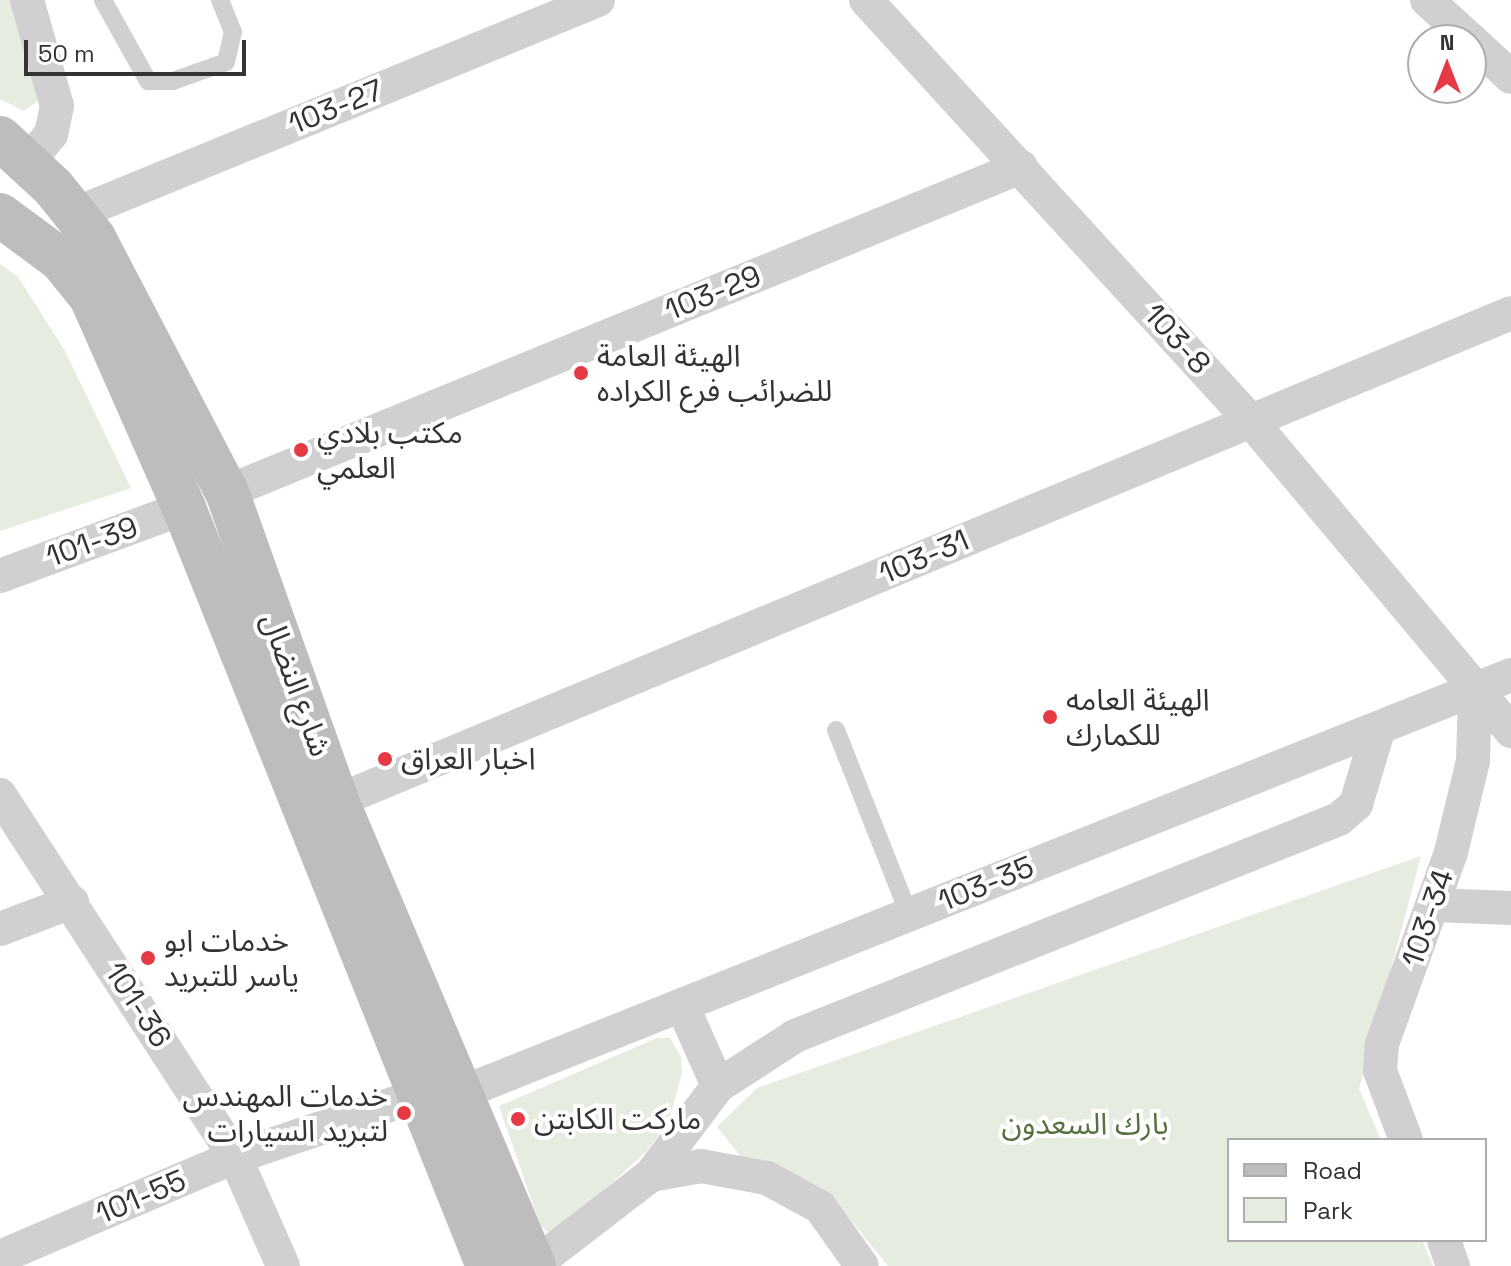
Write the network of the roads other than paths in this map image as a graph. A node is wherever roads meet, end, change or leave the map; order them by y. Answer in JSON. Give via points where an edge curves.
{"nodes":[{"id":1,"x":103,"y":0,"type":"edge"},
{"id":2,"x":220,"y":0,"type":"edge"},
{"id":3,"x":598,"y":0,"type":"edge"},
{"id":4,"x":866,"y":0,"type":"edge"},
{"id":5,"x":1427,"y":0,"type":"edge"},
{"id":6,"x":32,"y":1,"type":"edge"},
{"id":7,"x":1453,"y":24,"type":"edge"},
{"id":8,"x":1487,"y":55,"type":"edge"},
{"id":9,"x":1511,"y":77,"type":"edge"},
{"id":10,"x":7,"y":145,"type":"edge"},
{"id":11,"x":1021,"y":167,"type":"junction"},
{"id":12,"x":75,"y":214,"type":"junction"},
{"id":13,"x":0,"y":215,"type":"edge"},
{"id":14,"x":1511,"y":313,"type":"edge"},
{"id":15,"x":1251,"y":421,"type":"junction"},
{"id":16,"x":227,"y":492,"type":"junction"},
{"id":17,"x":184,"y":508,"type":"junction"},
{"id":18,"x":0,"y":576,"type":"edge"},
{"id":19,"x":1511,"y":675,"type":"edge"},
{"id":20,"x":1475,"y":689,"type":"junction"},
{"id":21,"x":1379,"y":728,"type":"junction"},
{"id":22,"x":836,"y":730,"type":"dead end"},
{"id":23,"x":1511,"y":731,"type":"edge"},
{"id":24,"x":0,"y":795,"type":"edge"},
{"id":25,"x":337,"y":801,"type":"junction"},
{"id":26,"x":72,"y":902,"type":"junction"},
{"id":27,"x":1434,"y":905,"type":"junction"},
{"id":28,"x":1511,"y":908,"type":"edge"},
{"id":29,"x":909,"y":914,"type":"junction"},
{"id":30,"x":0,"y":929,"type":"edge"},
{"id":31,"x":682,"y":1005,"type":"junction"},
{"id":32,"x":718,"y":1086,"type":"junction"},
{"id":33,"x":440,"y":1094,"type":"junction"},
{"id":34,"x":1405,"y":1138,"type":"edge"},
{"id":35,"x":235,"y":1157,"type":"junction"},
{"id":36,"x":651,"y":1175,"type":"junction"},
{"id":37,"x":1445,"y":1242,"type":"edge"},
{"id":38,"x":0,"y":1257,"type":"edge"},
{"id":39,"x":283,"y":1266,"type":"edge"},
{"id":40,"x":488,"y":1266,"type":"edge"},
{"id":41,"x":534,"y":1266,"type":"edge"},
{"id":42,"x":862,"y":1266,"type":"edge"},
{"id":43,"x":1453,"y":1266,"type":"edge"}],
"edges":[{"from":1,"to":2,"type":"lane","via":[[148,81],[173,81],[226,62],[233,32]]},
{"from":3,"to":12,"type":"street","name":"103-27"},
{"from":4,"to":11,"type":"street","name":"103-8"},
{"from":5,"to":7,"type":"street"},
{"from":6,"to":10,"type":"street","via":[[57,106],[51,134]]},
{"from":8,"to":9,"type":"street"},
{"from":10,"to":12,"type":"main road","name":"شارع النضال"},
{"from":11,"to":15,"type":"street","name":"103-8"},
{"from":11,"to":16,"type":"street","name":"103-29"},
{"from":12,"to":16,"type":"main road","name":"شارع النضال","via":[[109,263]]},
{"from":13,"to":17,"type":"main road","name":"شارع النضال","via":[[61,260],[91,297]]},
{"from":14,"to":15,"type":"street","name":"103-31"},
{"from":15,"to":20,"type":"street","name":"103-8"},
{"from":15,"to":25,"type":"street","name":"103-31"},
{"from":16,"to":25,"type":"main road","name":"شارع النضال"},
{"from":17,"to":18,"type":"street","name":"101-39"},
{"from":17,"to":33,"type":"main road","name":"شارع النضال"},
{"from":19,"to":20,"type":"street","name":"103-35"},
{"from":20,"to":21,"type":"street","name":"103-35"},
{"from":20,"to":23,"type":"street","name":"103-8"},
{"from":20,"to":27,"type":"street","name":"103-34","via":[[1473,761]]},
{"from":21,"to":29,"type":"street","name":"103-35"},
{"from":21,"to":32,"type":"street","via":[[1356,804],[1339,819],[795,1036]]},
{"from":22,"to":29,"type":"lane"},
{"from":24,"to":26,"type":"street","name":"101-36"},
{"from":25,"to":33,"type":"main road","name":"شارع النضال"},
{"from":26,"to":30,"type":"street"},
{"from":26,"to":35,"type":"street","name":"101-36"},
{"from":27,"to":28,"type":"street"},
{"from":27,"to":34,"type":"street","name":"103-34","via":[[1382,1044],[1380,1071]]},
{"from":29,"to":31,"type":"street","name":"103-35"},
{"from":31,"to":32,"type":"street"},
{"from":31,"to":33,"type":"street","name":"103-35"},
{"from":32,"to":36,"type":"street"},
{"from":33,"to":35,"type":"street","name":"101-55"},
{"from":33,"to":40,"type":"main road","name":"شارع النضال"},
{"from":33,"to":41,"type":"main road","name":"شارع النضال"},
{"from":35,"to":38,"type":"street","name":"101-55"},
{"from":35,"to":39,"type":"street","name":"101-36"},
{"from":36,"to":41,"type":"street"},
{"from":36,"to":42,"type":"street","via":[[701,1166],[767,1178],[820,1207]]},
{"from":37,"to":43,"type":"street"}]}
